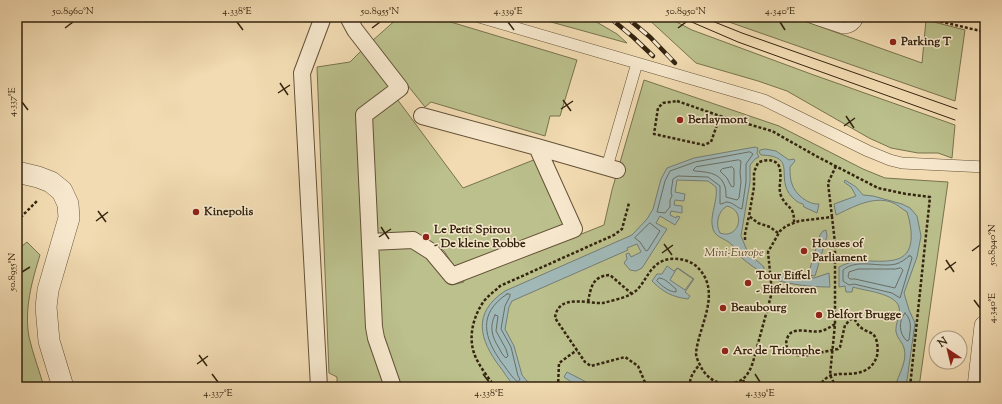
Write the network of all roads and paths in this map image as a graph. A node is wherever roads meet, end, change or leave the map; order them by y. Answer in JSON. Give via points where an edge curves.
{"nodes":[{"id":1,"x":322,"y":17,"type":"edge"},
{"id":2,"x":348,"y":17,"type":"edge"},
{"id":3,"x":479,"y":17,"type":"edge"},
{"id":4,"x":810,"y":17,"type":"edge"},
{"id":5,"x":859,"y":17,"type":"edge"},
{"id":6,"x":921,"y":17,"type":"edge"},
{"id":7,"x":985,"y":32,"type":"edge"},
{"id":8,"x":637,"y":63,"type":"junction"},
{"id":9,"x":422,"y":116,"type":"dead end"},
{"id":10,"x":720,"y":116,"type":"junction"},
{"id":11,"x":537,"y":147,"type":"junction"},
{"id":12,"x":836,"y":166,"type":"junction"},
{"id":13,"x":985,"y":167,"type":"edge"},
{"id":14,"x":612,"y":168,"type":"joint"},
{"id":15,"x":17,"y":173,"type":"edge"},
{"id":16,"x":42,"y":196,"type":"dead end"},
{"id":17,"x":629,"y":203,"type":"dead end"},
{"id":18,"x":749,"y":216,"type":"junction"},
{"id":19,"x":832,"y":217,"type":"junction"},
{"id":20,"x":17,"y":221,"type":"edge"},
{"id":21,"x":794,"y":222,"type":"junction"},
{"id":22,"x":778,"y":233,"type":"junction"},
{"id":23,"x":745,"y":240,"type":"dead end"},
{"id":24,"x":370,"y":242,"type":"junction"},
{"id":25,"x":632,"y":294,"type":"junction"},
{"id":26,"x":588,"y":302,"type":"junction"},
{"id":27,"x":835,"y":324,"type":"junction"},
{"id":28,"x":985,"y":326,"type":"edge"},
{"id":29,"x":577,"y":350,"type":"junction"},
{"id":30,"x":833,"y":350,"type":"junction"},
{"id":31,"x":700,"y":364,"type":"junction"},
{"id":32,"x":830,"y":375,"type":"junction"},
{"id":33,"x":743,"y":380,"type":"junction"},
{"id":34,"x":63,"y":387,"type":"edge"},
{"id":35,"x":319,"y":387,"type":"edge"},
{"id":36,"x":393,"y":387,"type":"edge"},
{"id":37,"x":495,"y":387,"type":"edge"},
{"id":38,"x":558,"y":387,"type":"edge"},
{"id":39,"x":647,"y":387,"type":"edge"},
{"id":40,"x":690,"y":387,"type":"edge"},
{"id":41,"x":747,"y":387,"type":"edge"},
{"id":42,"x":819,"y":387,"type":"edge"},
{"id":43,"x":836,"y":387,"type":"edge"},
{"id":44,"x":910,"y":387,"type":"edge"},
{"id":45,"x":978,"y":387,"type":"edge"}],
"edges":[{"from":1,"to":35,"type":"street","via":[[302,73]]},
{"from":2,"to":24,"type":"street","via":[[355,30],[400,88],[364,115]]},
{"from":3,"to":8,"type":"lane"},
{"from":4,"to":5,"type":"lane","via":[[843,28],[855,24]]},
{"from":6,"to":7,"type":"path"},
{"from":8,"to":13,"type":"lane","via":[[764,100],[890,160],[902,163]]},
{"from":8,"to":14,"type":"lane"},
{"from":9,"to":11,"type":"street"},
{"from":10,"to":10,"type":"path","via":[[677,101],[663,102],[658,108],[654,134],[704,144],[711,142]]},
{"from":10,"to":12,"type":"path","via":[[772,131]]},
{"from":11,"to":14,"type":"street"},
{"from":11,"to":24,"type":"street","via":[[574,229],[452,276],[432,252],[413,240]]},
{"from":12,"to":19,"type":"path","via":[[828,183]]},
{"from":12,"to":44,"type":"path","via":[[878,188],[930,197]]},
{"from":15,"to":34,"type":"street","via":[[51,182],[62,191],[68,204],[69,218],[48,290],[46,307],[49,341]]},
{"from":16,"to":20,"type":"path"},
{"from":17,"to":37,"type":"path","via":[[622,229],[614,235],[500,286],[485,300],[476,314],[471,333],[474,353]]},
{"from":18,"to":21,"type":"path","via":[[755,167],[762,160],[768,160],[778,165],[780,192],[794,212]]},
{"from":18,"to":22,"type":"path"},
{"from":18,"to":23,"type":"path"},
{"from":19,"to":21,"type":"path"},
{"from":19,"to":27,"type":"path","via":[[835,243]]},
{"from":21,"to":22,"type":"path"},
{"from":22,"to":33,"type":"path","via":[[768,252],[772,292],[753,362]]},
{"from":24,"to":36,"type":"street","via":[[374,327]]},
{"from":25,"to":26,"type":"path","via":[[605,303]]},
{"from":25,"to":26,"type":"path","via":[[610,274],[601,275],[591,287]]},
{"from":25,"to":31,"type":"path","via":[[642,285],[655,265],[672,258],[693,264],[702,272],[709,288],[709,303],[696,355]]},
{"from":26,"to":29,"type":"path","via":[[568,301],[556,312],[555,318]]},
{"from":27,"to":30,"type":"path"},
{"from":27,"to":30,"type":"path","via":[[820,332],[798,330],[788,336],[787,340],[788,350],[797,356]]},
{"from":28,"to":45,"type":"street"},
{"from":29,"to":38,"type":"path","via":[[559,362]]},
{"from":29,"to":39,"type":"path","via":[[591,366],[625,357],[638,366]]},
{"from":30,"to":32,"type":"path"},
{"from":30,"to":32,"type":"path","via":[[840,347],[845,325],[851,319],[875,337],[877,345],[874,362],[867,370],[859,374]]},
{"from":31,"to":33,"type":"path","via":[[710,379],[720,383],[733,384]]},
{"from":31,"to":40,"type":"path","via":[[692,375]]},
{"from":32,"to":42,"type":"path"},
{"from":32,"to":43,"type":"path"},
{"from":33,"to":41,"type":"path"}]}
